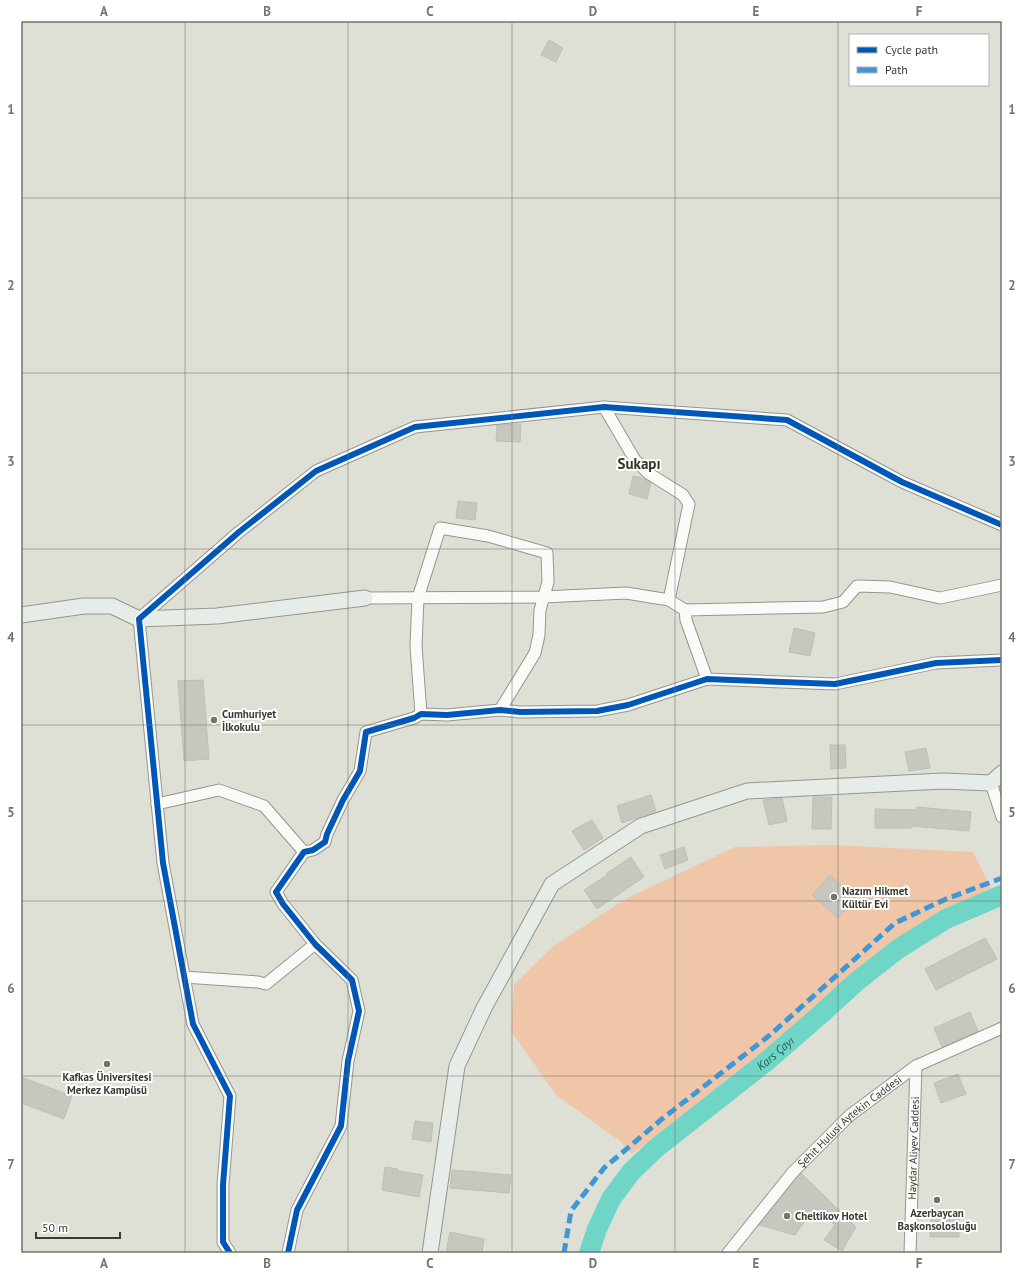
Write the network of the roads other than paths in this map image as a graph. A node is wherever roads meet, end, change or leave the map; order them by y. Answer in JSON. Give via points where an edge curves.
{"nodes":[{"id":1,"x":604,"y":407,"type":"junction"},
{"id":2,"x":1002,"y":525,"type":"edge"},
{"id":3,"x":1002,"y":586,"type":"edge"},
{"id":4,"x":543,"y":597,"type":"junction"},
{"id":5,"x":365,"y":598,"type":"joint"},
{"id":6,"x":418,"y":598,"type":"junction"},
{"id":7,"x":669,"y":600,"type":"junction"},
{"id":8,"x":685,"y":610,"type":"junction"},
{"id":9,"x":21,"y":615,"type":"edge"},
{"id":10,"x":140,"y":619,"type":"junction"},
{"id":11,"x":1002,"y":660,"type":"edge"},
{"id":12,"x":707,"y":679,"type":"junction"},
{"id":13,"x":500,"y":710,"type":"junction"},
{"id":14,"x":421,"y":714,"type":"junction"},
{"id":15,"x":1002,"y":773,"type":"edge"},
{"id":16,"x":990,"y":783,"type":"junction"},
{"id":17,"x":157,"y":804,"type":"junction"},
{"id":18,"x":1002,"y":817,"type":"edge"},
{"id":19,"x":304,"y":852,"type":"junction"},
{"id":20,"x":315,"y":944,"type":"junction"},
{"id":21,"x":184,"y":978,"type":"junction"},
{"id":22,"x":1002,"y":1028,"type":"edge"},
{"id":23,"x":916,"y":1066,"type":"junction"},
{"id":24,"x":230,"y":1253,"type":"edge"},
{"id":25,"x":288,"y":1253,"type":"edge"},
{"id":26,"x":430,"y":1253,"type":"edge"},
{"id":27,"x":728,"y":1253,"type":"edge"},
{"id":28,"x":910,"y":1253,"type":"edge"}],
"edges":[{"from":1,"to":2,"type":"street","via":[[787,420],[902,482]]},
{"from":1,"to":7,"type":"street","via":[[635,460],[648,473],[683,495],[688,504]]},
{"from":1,"to":10,"type":"street","via":[[415,427],[316,471],[239,532]]},
{"from":3,"to":8,"type":"street","via":[[940,598],[890,587],[857,586],[843,602],[823,607]]},
{"from":4,"to":6,"type":"street"},
{"from":4,"to":6,"type":"street","via":[[548,582],[547,553],[488,536],[440,528]]},
{"from":4,"to":7,"type":"street","via":[[626,593]]},
{"from":4,"to":13,"type":"street","via":[[535,653]]},
{"from":5,"to":6,"type":"street"},
{"from":5,"to":10,"type":"street","via":[[217,616]]},
{"from":6,"to":14,"type":"street","via":[[416,646]]},
{"from":7,"to":8,"type":"street"},
{"from":8,"to":12,"type":"street","via":[[686,620]]},
{"from":9,"to":10,"type":"street","via":[[84,606],[112,606]]},
{"from":10,"to":17,"type":"street"},
{"from":11,"to":12,"type":"street","via":[[936,663],[835,684]]},
{"from":12,"to":13,"type":"street","via":[[628,705],[596,711]]},
{"from":13,"to":14,"type":"street","via":[[447,716]]},
{"from":14,"to":19,"type":"street","via":[[366,732],[360,771],[343,800],[325,842],[313,850]]},
{"from":15,"to":16,"type":"street"},
{"from":16,"to":18,"type":"street"},
{"from":16,"to":26,"type":"street","via":[[943,781],[747,791],[641,826],[552,884],[484,1008],[457,1066]]},
{"from":17,"to":19,"type":"street","via":[[218,790],[264,806]]},
{"from":17,"to":21,"type":"street","via":[[163,863]]},
{"from":19,"to":20,"type":"street","via":[[276,892]]},
{"from":20,"to":21,"type":"street","via":[[266,984]]},
{"from":20,"to":25,"type":"street","via":[[352,980],[359,1011],[348,1060],[340,1126],[297,1210]]},
{"from":21,"to":24,"type":"street","via":[[193,1024],[230,1096],[222,1185],[223,1242]]},
{"from":22,"to":23,"type":"street","name":"Şehit Hulusi Aytekin Caddesi"},
{"from":23,"to":27,"type":"street","name":"Şehit Hulusi Aytekin Caddesi","via":[[843,1122],[793,1172]]},
{"from":23,"to":28,"type":"street","name":"Haydar Aliyev Caddesi"}]}
